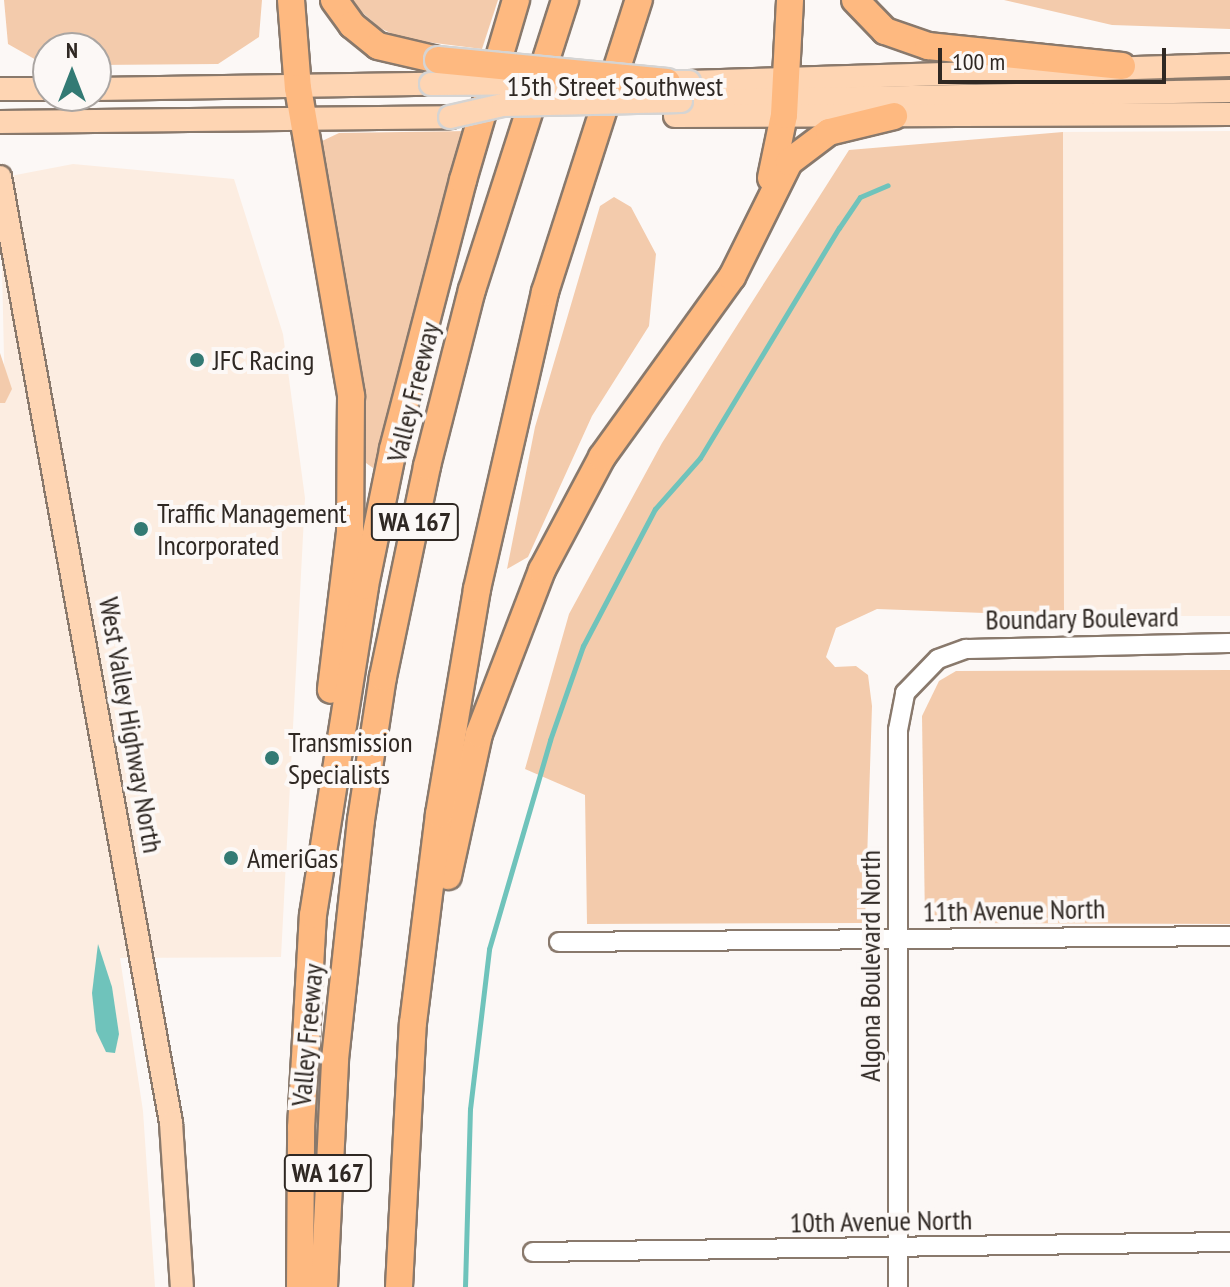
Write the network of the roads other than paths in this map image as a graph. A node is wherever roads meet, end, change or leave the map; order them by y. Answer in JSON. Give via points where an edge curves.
{"nodes":[{"id":1,"x":291,"y":0,"type":"edge"},
{"id":2,"x":334,"y":0,"type":"edge"},
{"id":3,"x":516,"y":0,"type":"edge"},
{"id":4,"x":565,"y":0,"type":"edge"},
{"id":5,"x":639,"y":0,"type":"edge"},
{"id":6,"x":646,"y":0,"type":"edge"},
{"id":7,"x":790,"y":0,"type":"edge"},
{"id":8,"x":855,"y":0,"type":"edge"},
{"id":9,"x":620,"y":50,"type":"junction"},
{"id":10,"x":1230,"y":65,"type":"edge"},
{"id":11,"x":1122,"y":66,"type":"junction"},
{"id":12,"x":434,"y":72,"type":"junction"},
{"id":13,"x":298,"y":88,"type":"junction"},
{"id":14,"x":0,"y":89,"type":"edge"},
{"id":15,"x":32,"y":89,"type":"edge"},
{"id":16,"x":112,"y":89,"type":"edge"},
{"id":17,"x":1230,"y":91,"type":"edge"},
{"id":18,"x":678,"y":95,"type":"junction"},
{"id":19,"x":784,"y":98,"type":"junction"},
{"id":20,"x":1230,"y":114,"type":"edge"},
{"id":21,"x":894,"y":116,"type":"junction"},
{"id":22,"x":303,"y":119,"type":"junction"},
{"id":23,"x":0,"y":122,"type":"edge"},
{"id":24,"x":0,"y":177,"type":"edge"},
{"id":25,"x":743,"y":257,"type":"junction"},
{"id":26,"x":1230,"y":643,"type":"edge"},
{"id":27,"x":938,"y":659,"type":"joint"},
{"id":28,"x":313,"y":915,"type":"junction"},
{"id":29,"x":1230,"y":936,"type":"edge"},
{"id":30,"x":898,"y":940,"type":"junction"},
{"id":31,"x":559,"y":942,"type":"dead end"},
{"id":32,"x":405,"y":1140,"type":"junction"},
{"id":33,"x":1230,"y":1242,"type":"edge"},
{"id":34,"x":897,"y":1250,"type":"junction"},
{"id":35,"x":533,"y":1252,"type":"dead end"},
{"id":36,"x":182,"y":1287,"type":"edge"},
{"id":37,"x":300,"y":1287,"type":"edge"},
{"id":38,"x":324,"y":1287,"type":"edge"},
{"id":39,"x":399,"y":1287,"type":"edge"},
{"id":40,"x":898,"y":1287,"type":"edge"}],
"edges":[{"from":1,"to":13,"type":"highway"},
{"from":2,"to":12,"type":"highway","via":[[352,25],[378,46]]},
{"from":3,"to":28,"type":"highway","via":[[393,449],[365,586]]},
{"from":4,"to":38,"type":"highway","name":"Valley Freeway","number":"WA 167","via":[[472,290],[427,466],[383,677],[335,1059]]},
{"from":5,"to":9,"type":"highway","number":"WA 167"},
{"from":6,"to":9,"type":"highway"},
{"from":7,"to":19,"type":"highway"},
{"from":8,"to":11,"type":"highway","via":[[885,31],[928,46]]},
{"from":9,"to":32,"type":"highway","number":"WA 167","via":[[545,292],[477,589],[439,814]]},
{"from":10,"to":11,"type":"main road","name":"15th Street Southwest"},
{"from":11,"to":19,"type":"main road","name":"15th Street Southwest","via":[[1091,73]]},
{"from":12,"to":13,"type":"main road"},
{"from":12,"to":18,"type":"highway","bridge":true},
{"from":13,"to":16,"type":"main road"},
{"from":13,"to":22,"type":"highway"},
{"from":14,"to":15,"type":"main road"},
{"from":17,"to":19,"type":"main road"},
{"from":18,"to":19,"type":"main road","name":"15th Street Southwest"},
{"from":18,"to":19,"type":"main road","name":"15th Street Southwest"},
{"from":18,"to":22,"type":"main road","name":"15th Street Southwest","bridge":true,"via":[[450,117]]},
{"from":19,"to":21,"type":"main road","name":"15th Street Southwest"},
{"from":19,"to":25,"type":"highway","via":[[774,169]]},
{"from":20,"to":21,"type":"main road","name":"15th Street Southwest"},
{"from":21,"to":25,"type":"highway","via":[[829,132],[799,151],[778,182]]},
{"from":22,"to":23,"type":"main road","name":"15th Street Southwest"},
{"from":22,"to":28,"type":"highway","via":[[346,349],[352,443],[350,532],[315,842]]},
{"from":24,"to":36,"type":"main road","name":"West Valley Highway North","via":[[170,1119]]},
{"from":25,"to":32,"type":"highway","via":[[595,469],[542,570],[508,657],[462,800]]},
{"from":26,"to":27,"type":"street","name":"Boundary Boulevard","via":[[975,647]]},
{"from":27,"to":30,"type":"street","name":"Algona Boulevard North","via":[[917,675],[900,714]]},
{"from":28,"to":37,"type":"highway","via":[[301,1128]]},
{"from":29,"to":30,"type":"street","name":"11th Avenue North"},
{"from":30,"to":31,"type":"street","name":"11th Avenue North"},
{"from":30,"to":34,"type":"street","name":"Algona Boulevard North"},
{"from":32,"to":39,"type":"highway","number":"WA 167"},
{"from":33,"to":34,"type":"street","name":"10th Avenue North"},
{"from":34,"to":35,"type":"street","name":"10th Avenue North"},
{"from":34,"to":40,"type":"street","name":"Algona Boulevard North"}]}
